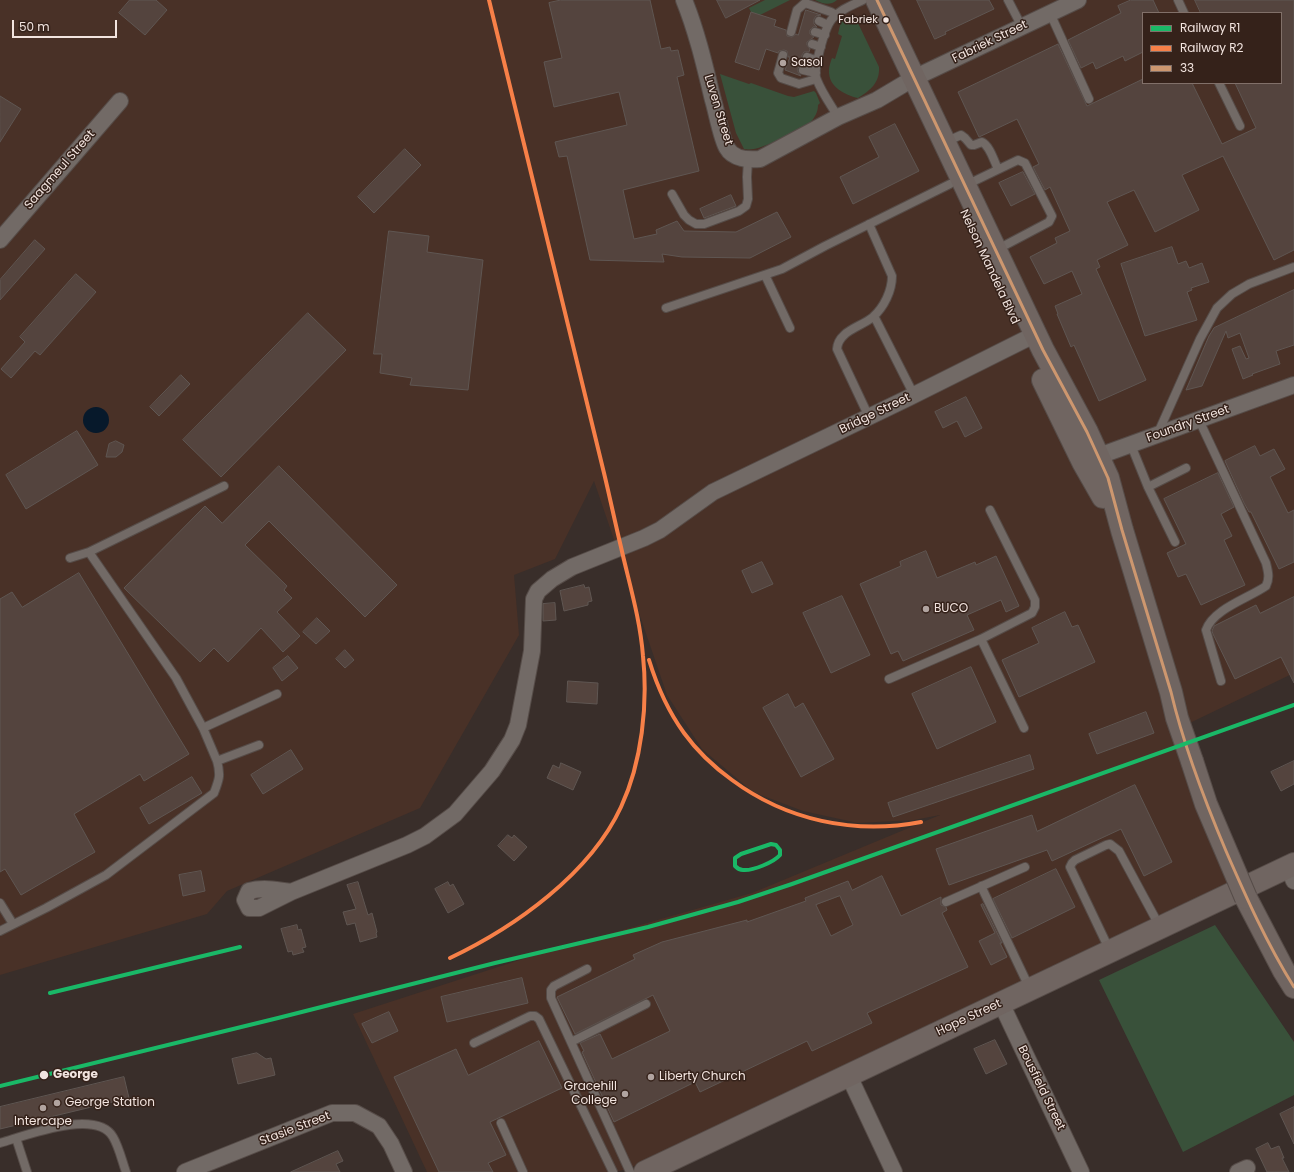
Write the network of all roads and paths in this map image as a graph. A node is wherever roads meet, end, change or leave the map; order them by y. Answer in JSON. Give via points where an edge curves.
{"nodes":[{"id":1,"x":684,"y":0,"type":"edge"},
{"id":2,"x":863,"y":0,"type":"edge"},
{"id":3,"x":877,"y":0,"type":"edge"},
{"id":4,"x":1008,"y":0,"type":"edge"},
{"id":5,"x":1078,"y":0,"type":"edge"},
{"id":6,"x":1178,"y":0,"type":"edge"},
{"id":7,"x":1184,"y":12,"type":"edge"},
{"id":8,"x":1050,"y":14,"type":"junction"},
{"id":9,"x":836,"y":15,"type":"junction"},
{"id":10,"x":819,"y":21,"type":"dead end"},
{"id":11,"x":828,"y":25,"type":"junction"},
{"id":12,"x":1022,"y":27,"type":"junction"},
{"id":13,"x":795,"y":28,"type":"dead end"},
{"id":14,"x":816,"y":32,"type":"dead end"},
{"id":15,"x":825,"y":35,"type":"junction"},
{"id":16,"x":812,"y":44,"type":"dead end"},
{"id":17,"x":821,"y":47,"type":"junction"},
{"id":18,"x":807,"y":57,"type":"dead end"},
{"id":19,"x":784,"y":60,"type":"dead end"},
{"id":20,"x":817,"y":61,"type":"junction"},
{"id":21,"x":803,"y":70,"type":"dead end"},
{"id":22,"x":816,"y":76,"type":"junction"},
{"id":23,"x":908,"y":81,"type":"junction"},
{"id":24,"x":1219,"y":84,"type":"edge"},
{"id":25,"x":1089,"y":99,"type":"dead end"},
{"id":26,"x":120,"y":101,"type":"dead end"},
{"id":27,"x":838,"y":117,"type":"junction"},
{"id":28,"x":1240,"y":126,"type":"dead end"},
{"id":29,"x":945,"y":142,"type":"junction"},
{"id":30,"x":748,"y":160,"type":"junction"},
{"id":31,"x":998,"y":169,"type":"junction"},
{"id":32,"x":958,"y":185,"type":"junction"},
{"id":33,"x":672,"y":194,"type":"dead end"},
{"id":34,"x":869,"y":224,"type":"junction"},
{"id":35,"x":0,"y":240,"type":"edge"},
{"id":36,"x":996,"y":250,"type":"junction"},
{"id":37,"x":1294,"y":267,"type":"edge"},
{"id":38,"x":765,"y":275,"type":"junction"},
{"id":39,"x":666,"y":308,"type":"dead end"},
{"id":40,"x":874,"y":316,"type":"junction"},
{"id":41,"x":790,"y":328,"type":"dead end"},
{"id":42,"x":1030,"y":337,"type":"junction"},
{"id":43,"x":1294,"y":386,"type":"edge"},
{"id":44,"x":914,"y":395,"type":"junction"},
{"id":45,"x":869,"y":417,"type":"junction"},
{"id":46,"x":1199,"y":420,"type":"junction"},
{"id":47,"x":1157,"y":436,"type":"junction"},
{"id":48,"x":1131,"y":445,"type":"junction"},
{"id":49,"x":1090,"y":459,"type":"junction"},
{"id":50,"x":1186,"y":468,"type":"dead end"},
{"id":51,"x":224,"y":486,"type":"dead end"},
{"id":52,"x":1148,"y":487,"type":"junction"},
{"id":53,"x":990,"y":510,"type":"dead end"},
{"id":54,"x":1175,"y":542,"type":"dead end"},
{"id":55,"x":89,"y":552,"type":"junction"},
{"id":56,"x":70,"y":558,"type":"dead end"},
{"id":57,"x":981,"y":639,"type":"junction"},
{"id":58,"x":889,"y":679,"type":"dead end"},
{"id":59,"x":1221,"y":681,"type":"dead end"},
{"id":60,"x":276,"y":694,"type":"dead end"},
{"id":61,"x":203,"y":728,"type":"junction"},
{"id":62,"x":1024,"y":728,"type":"dead end"},
{"id":63,"x":258,"y":745,"type":"dead end"},
{"id":64,"x":217,"y":761,"type":"junction"},
{"id":65,"x":1025,"y":867,"type":"dead end"},
{"id":66,"x":1292,"y":871,"type":"edge"},
{"id":67,"x":981,"y":886,"type":"junction"},
{"id":68,"x":291,"y":892,"type":"dead end"},
{"id":69,"x":946,"y":902,"type":"dead end"},
{"id":70,"x":0,"y":903,"type":"edge"},
{"id":71,"x":13,"y":924,"type":"junction"},
{"id":72,"x":1160,"y":928,"type":"junction"},
{"id":73,"x":0,"y":931,"type":"edge"},
{"id":74,"x":1110,"y":951,"type":"junction"},
{"id":75,"x":587,"y":969,"type":"dead end"},
{"id":76,"x":1294,"y":987,"type":"edge"},
{"id":77,"x":1030,"y":989,"type":"junction"},
{"id":78,"x":1000,"y":1003,"type":"junction"},
{"id":79,"x":646,"y":1004,"type":"dead end"},
{"id":80,"x":571,"y":1042,"type":"junction"},
{"id":81,"x":474,"y":1043,"type":"dead end"},
{"id":82,"x":849,"y":1076,"type":"junction"},
{"id":83,"x":501,"y":1123,"type":"dead end"},
{"id":84,"x":16,"y":1138,"type":"junction"},
{"id":85,"x":0,"y":1143,"type":"edge"},
{"id":86,"x":27,"y":1172,"type":"edge"},
{"id":87,"x":126,"y":1172,"type":"edge"},
{"id":88,"x":185,"y":1172,"type":"edge"},
{"id":89,"x":404,"y":1172,"type":"edge"},
{"id":90,"x":523,"y":1172,"type":"edge"},
{"id":91,"x":613,"y":1172,"type":"edge"},
{"id":92,"x":630,"y":1172,"type":"edge"},
{"id":93,"x":645,"y":1172,"type":"edge"},
{"id":94,"x":894,"y":1172,"type":"edge"},
{"id":95,"x":1081,"y":1172,"type":"edge"}],
"edges":[{"from":1,"to":30,"type":"street","name":"Luven Street","via":[[727,149]]},
{"from":2,"to":9,"type":"lane"},
{"from":2,"to":23,"type":"street","name":"Nelson Mandela Blvd"},
{"from":3,"to":23,"type":"street","name":"Nelson Mandela Blvd"},
{"from":4,"to":12,"type":"lane"},
{"from":5,"to":8,"type":"street","name":"Fabriek Street"},
{"from":6,"to":7,"type":"lane"},
{"from":8,"to":12,"type":"street","name":"Fabriek Street"},
{"from":8,"to":25,"type":"lane"},
{"from":9,"to":11,"type":"lane"},
{"from":9,"to":13,"type":"lane","via":[[805,3],[797,10],[800,15]]},
{"from":10,"to":11,"type":"lane"},
{"from":11,"to":15,"type":"lane"},
{"from":12,"to":23,"type":"street","name":"Fabriek Street"},
{"from":14,"to":15,"type":"lane"},
{"from":15,"to":17,"type":"lane"},
{"from":16,"to":17,"type":"lane"},
{"from":17,"to":20,"type":"lane"},
{"from":18,"to":20,"type":"lane"},
{"from":19,"to":22,"type":"lane","via":[[778,73],[781,78],[799,84]]},
{"from":20,"to":22,"type":"lane"},
{"from":21,"to":22,"type":"lane"},
{"from":22,"to":27,"type":"lane"},
{"from":23,"to":27,"type":"street","via":[[877,100]]},
{"from":23,"to":29,"type":"street","name":"Nelson Mandela Blvd"},
{"from":23,"to":32,"type":"street","name":"Nelson Mandela Blvd"},
{"from":24,"to":28,"type":"lane"},
{"from":26,"to":35,"type":"street","name":"Saagmeul Street"},
{"from":27,"to":30,"type":"street","via":[[760,159]]},
{"from":29,"to":31,"type":"lane","via":[[961,135],[971,145],[984,143]]},
{"from":29,"to":32,"type":"street","name":"Nelson Mandela Blvd"},
{"from":30,"to":33,"type":"lane","via":[[748,200],[746,206],[739,211],[704,224],[696,224],[684,216]]},
{"from":31,"to":32,"type":"lane"},
{"from":31,"to":36,"type":"lane","via":[[1018,160],[1025,163],[1052,216],[1049,222]]},
{"from":32,"to":34,"type":"lane"},
{"from":32,"to":36,"type":"street","name":"Nelson Mandela Blvd"},
{"from":32,"to":42,"type":"street","name":"Nelson Mandela Blvd"},
{"from":34,"to":38,"type":"lane","via":[[782,270]]},
{"from":34,"to":40,"type":"lane","via":[[892,276],[887,299]]},
{"from":36,"to":42,"type":"street","name":"Nelson Mandela Blvd"},
{"from":37,"to":47,"type":"lane","via":[[1249,284],[1232,294],[1217,308],[1200,339]]},
{"from":38,"to":39,"type":"lane"},
{"from":38,"to":41,"type":"lane"},
{"from":40,"to":44,"type":"lane"},
{"from":40,"to":45,"type":"lane","via":[[843,336],[837,346]]},
{"from":42,"to":44,"type":"street","name":"Bridge Street"},
{"from":42,"to":49,"type":"street","name":"Nelson Mandela Blvd"},
{"from":43,"to":46,"type":"street","name":"Foundry Street"},
{"from":44,"to":45,"type":"street","name":"Bridge Street"},
{"from":45,"to":68,"type":"street","name":"Bridge Street","via":[[713,492],[660,530],[548,581],[538,591],[533,605],[532,652],[518,725],[512,740],[492,771],[455,814],[425,836]]},
{"from":46,"to":47,"type":"street","name":"Foundry Street"},
{"from":46,"to":59,"type":"lane","via":[[1269,574],[1266,586],[1230,606],[1208,624],[1206,630]]},
{"from":47,"to":48,"type":"street","name":"Foundry Street"},
{"from":48,"to":49,"type":"street","name":"Foundry Street"},
{"from":48,"to":52,"type":"lane"},
{"from":49,"to":76,"type":"street","name":"Nelson Mandela Blvd","bridge":true,"via":[[1123,536],[1177,718],[1206,804],[1246,898]]},
{"from":50,"to":52,"type":"lane"},
{"from":51,"to":55,"type":"lane"},
{"from":52,"to":54,"type":"lane"},
{"from":53,"to":57,"type":"lane","via":[[1035,600],[1035,607],[1032,613]]},
{"from":55,"to":56,"type":"lane"},
{"from":55,"to":61,"type":"lane","via":[[176,678]]},
{"from":57,"to":58,"type":"lane"},
{"from":57,"to":62,"type":"lane"},
{"from":60,"to":61,"type":"lane"},
{"from":61,"to":64,"type":"lane"},
{"from":63,"to":64,"type":"lane"},
{"from":64,"to":71,"type":"lane","via":[[220,772],[214,793],[106,875]]},
{"from":65,"to":67,"type":"lane"},
{"from":66,"to":72,"type":"street","name":"Hope Street"},
{"from":67,"to":69,"type":"lane"},
{"from":67,"to":77,"type":"lane"},
{"from":70,"to":71,"type":"lane"},
{"from":71,"to":73,"type":"lane"},
{"from":72,"to":74,"type":"street","name":"Hope Street"},
{"from":72,"to":74,"type":"lane","via":[[1120,851],[1110,844],[1106,845],[1075,860],[1070,867]]},
{"from":74,"to":77,"type":"street","name":"Hope Street"},
{"from":75,"to":80,"type":"lane","via":[[554,986],[550,994]]},
{"from":77,"to":78,"type":"street","name":"Hope Street"},
{"from":78,"to":82,"type":"street","name":"Hope Street"},
{"from":78,"to":95,"type":"street","name":"Bousfield Street"},
{"from":79,"to":80,"type":"lane"},
{"from":80,"to":92,"type":"lane"},
{"from":81,"to":91,"type":"lane","via":[[530,1016],[539,1019]]},
{"from":82,"to":93,"type":"street","name":"Hope Street"},
{"from":82,"to":94,"type":"street"},
{"from":83,"to":90,"type":"lane"},
{"from":84,"to":85,"type":"lane"},
{"from":84,"to":86,"type":"lane"},
{"from":84,"to":87,"type":"lane","via":[[69,1124],[85,1123],[99,1127],[113,1137]]},
{"from":88,"to":89,"type":"street","name":"Stasie Street","via":[[332,1113],[355,1112],[379,1126]]}]}
